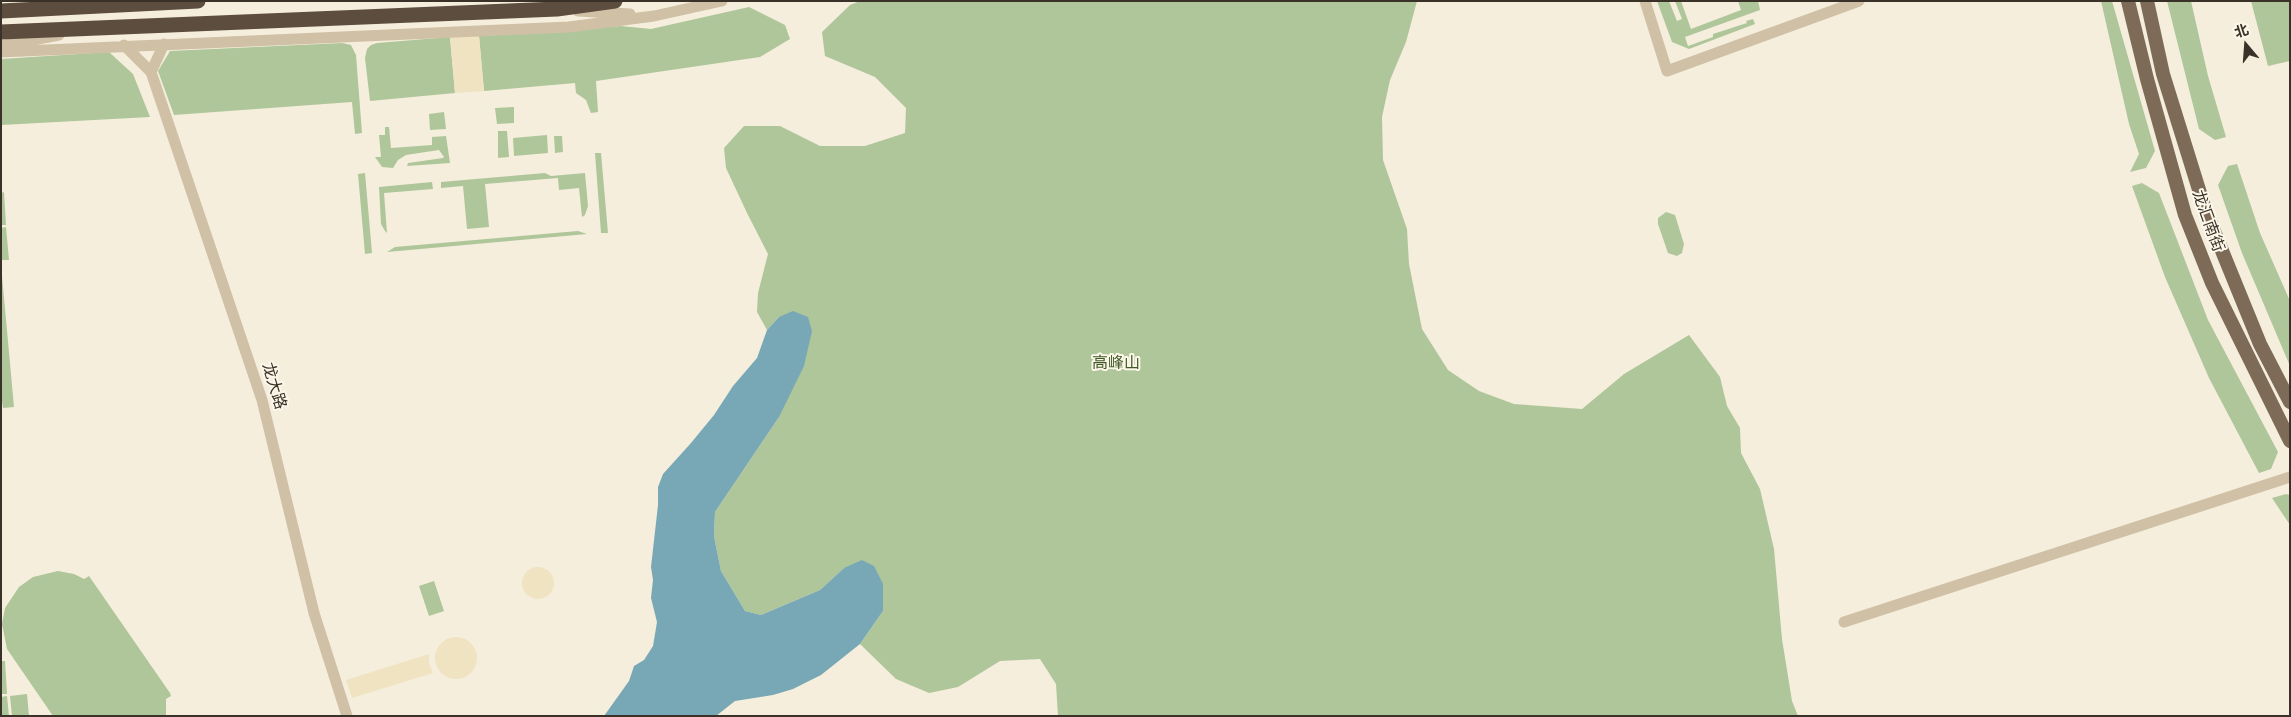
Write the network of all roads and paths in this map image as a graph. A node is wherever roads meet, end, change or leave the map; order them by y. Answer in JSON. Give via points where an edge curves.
{"nodes":[{"id":1,"x":37,"y":1,"type":"edge"},
{"id":2,"x":198,"y":1,"type":"edge"},
{"id":3,"x":615,"y":1,"type":"edge"},
{"id":4,"x":722,"y":1,"type":"edge"},
{"id":5,"x":1645,"y":1,"type":"edge"},
{"id":6,"x":1859,"y":1,"type":"edge"},
{"id":7,"x":2128,"y":1,"type":"edge"},
{"id":8,"x":2147,"y":1,"type":"edge"},
{"id":9,"x":97,"y":6,"type":"junction"},
{"id":10,"x":557,"y":9,"type":"junction"},
{"id":11,"x":1,"y":11,"type":"edge"},
{"id":12,"x":654,"y":16,"type":"junction"},
{"id":13,"x":98,"y":28,"type":"junction"},
{"id":14,"x":1,"y":32,"type":"edge"},
{"id":15,"x":164,"y":44,"type":"junction"},
{"id":16,"x":124,"y":45,"type":"junction"},
{"id":17,"x":1,"y":46,"type":"edge"},
{"id":18,"x":1,"y":52,"type":"edge"},
{"id":19,"x":151,"y":72,"type":"junction"},
{"id":20,"x":2290,"y":402,"type":"edge"},
{"id":21,"x":2290,"y":441,"type":"edge"},
{"id":22,"x":2290,"y":477,"type":"edge"},
{"id":23,"x":1844,"y":622,"type":"dead end"},
{"id":24,"x":347,"y":716,"type":"edge"}],
"edges":[{"from":1,"to":9,"type":"street"},
{"from":2,"to":9,"type":"highway"},
{"from":3,"to":10,"type":"highway"},
{"from":4,"to":12,"type":"street"},
{"from":5,"to":6,"type":"street","via":[[1667,71]]},
{"from":7,"to":21,"type":"main road","name":"龙汇南街","via":[[2186,215],[2228,317]]},
{"from":8,"to":20,"type":"main road","name":"龙汇南街","via":[[2163,74],[2205,209],[2260,344]]},
{"from":9,"to":11,"type":"highway"},
{"from":10,"to":12,"type":"street"},
{"from":10,"to":13,"type":"highway"},
{"from":12,"to":15,"type":"street","via":[[569,27]]},
{"from":13,"to":14,"type":"highway"},
{"from":13,"to":17,"type":"street"},
{"from":15,"to":16,"type":"street"},
{"from":15,"to":19,"type":"street"},
{"from":16,"to":18,"type":"street"},
{"from":16,"to":19,"type":"street"},
{"from":19,"to":24,"type":"street","name":"龙大路","via":[[262,400],[314,613]]},
{"from":22,"to":23,"type":"street"}]}
